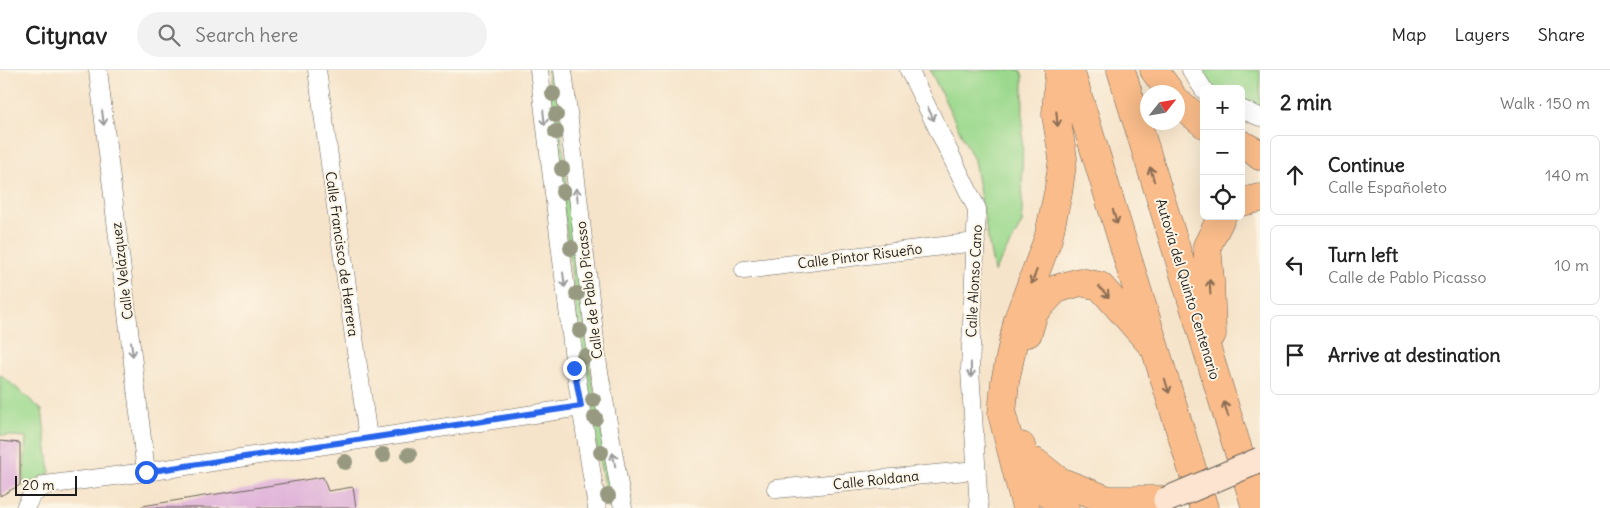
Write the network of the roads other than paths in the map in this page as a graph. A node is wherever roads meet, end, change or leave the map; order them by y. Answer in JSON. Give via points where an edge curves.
{"nodes":[{"id":1,"x":98,"y":70,"type":"edge"},
{"id":2,"x":317,"y":70,"type":"edge"},
{"id":3,"x":539,"y":70,"type":"edge"},
{"id":4,"x":563,"y":70,"type":"edge"},
{"id":5,"x":909,"y":70,"type":"edge"},
{"id":6,"x":1060,"y":70,"type":"edge"},
{"id":7,"x":1070,"y":70,"type":"edge"},
{"id":8,"x":1121,"y":70,"type":"edge"},
{"id":9,"x":1154,"y":70,"type":"edge"},
{"id":10,"x":1191,"y":70,"type":"edge"},
{"id":11,"x":1165,"y":85,"type":"edge"},
{"id":12,"x":1201,"y":85,"type":"edge"},
{"id":13,"x":1185,"y":108,"type":"edge"},
{"id":14,"x":1245,"y":111,"type":"edge"},
{"id":15,"x":1260,"y":117,"type":"edge"},
{"id":16,"x":1200,"y":121,"type":"edge"},
{"id":17,"x":1245,"y":146,"type":"edge"},
{"id":18,"x":1260,"y":156,"type":"edge"},
{"id":19,"x":1260,"y":198,"type":"edge"},
{"id":20,"x":1245,"y":201,"type":"edge"},
{"id":21,"x":1220,"y":220,"type":"edge"},
{"id":22,"x":976,"y":242,"type":"junction"},
{"id":23,"x":744,"y":270,"type":"dead end"},
{"id":24,"x":1156,"y":349,"type":"junction"},
{"id":25,"x":1214,"y":371,"type":"junction"},
{"id":26,"x":581,"y":406,"type":"junction"},
{"id":27,"x":368,"y":438,"type":"junction"},
{"id":28,"x":1022,"y":452,"type":"junction"},
{"id":29,"x":1260,"y":460,"type":"edge"},
{"id":30,"x":977,"y":470,"type":"junction"},
{"id":31,"x":146,"y":472,"type":"junction"},
{"id":32,"x":776,"y":489,"type":"dead end"},
{"id":33,"x":1166,"y":500,"type":"joint"},
{"id":34,"x":25,"y":508,"type":"edge"},
{"id":35,"x":597,"y":508,"type":"edge"},
{"id":36,"x":623,"y":508,"type":"edge"},
{"id":37,"x":979,"y":508,"type":"edge"},
{"id":38,"x":1026,"y":508,"type":"edge"},
{"id":39,"x":1064,"y":508,"type":"edge"},
{"id":40,"x":1204,"y":508,"type":"edge"},
{"id":41,"x":1256,"y":508,"type":"edge"}],
"edges":[{"from":1,"to":31,"type":"street","name":"Calle Velázquez","one_way":true},
{"from":2,"to":27,"type":"street","name":"Calle Francisco de Herrera"},
{"from":3,"to":26,"type":"street","name":"Calle de Pablo Picasso","one_way":true},
{"from":36,"to":4,"type":"street","name":"Calle de Pablo Picasso","one_way":true,"via":[[598,366]]},
{"from":5,"to":22,"type":"street","name":"Calle Alonso Cano","one_way":true,"via":[[978,209]]},
{"from":6,"to":38,"type":"highway","one_way":true,"via":[[1056,115],[1063,158],[1058,193],[1048,239],[1018,319],[1002,414]]},
{"from":7,"to":24,"type":"highway","one_way":true},
{"from":25,"to":8,"type":"highway","name":"Autovía del Quinto Centenario","one_way":true},
{"from":9,"to":11,"type":"highway"},
{"from":10,"to":12,"type":"street"},
{"from":13,"to":16,"type":"highway"},
{"from":14,"to":15,"type":"street"},
{"from":17,"to":18,"type":"highway"},
{"from":19,"to":20,"type":"highway"},
{"from":25,"to":21,"type":"highway","one_way":true,"via":[[1206,246]]},
{"from":22,"to":23,"type":"street","name":"Calle Pintor Risueño"},
{"from":22,"to":30,"type":"street","name":"Calle Alonso Cano","one_way":true,"via":[[970,370]]},
{"from":28,"to":24,"type":"highway","one_way":true,"via":[[1013,414],[1019,362],[1034,312],[1056,289],[1080,282],[1100,286]]},
{"from":24,"to":40,"type":"highway","one_way":true},
{"from":41,"to":25,"type":"highway","name":"Autovía del Quinto Centenario","one_way":true},
{"from":26,"to":27,"type":"street"},
{"from":26,"to":35,"type":"street","name":"Calle de Pablo Picasso"},
{"from":27,"to":31,"type":"street"},
{"from":28,"to":33,"type":"highway","via":[[1059,481],[1108,500]]},
{"from":28,"to":39,"type":"highway","via":[[1052,498]]},
{"from":29,"to":33,"type":"street","bridge":true},
{"from":30,"to":32,"type":"street","name":"Calle Roldana"},
{"from":30,"to":37,"type":"street","name":"Calle Alonso Cano"},
{"from":31,"to":34,"type":"street","via":[[45,484],[32,495]]}]}
